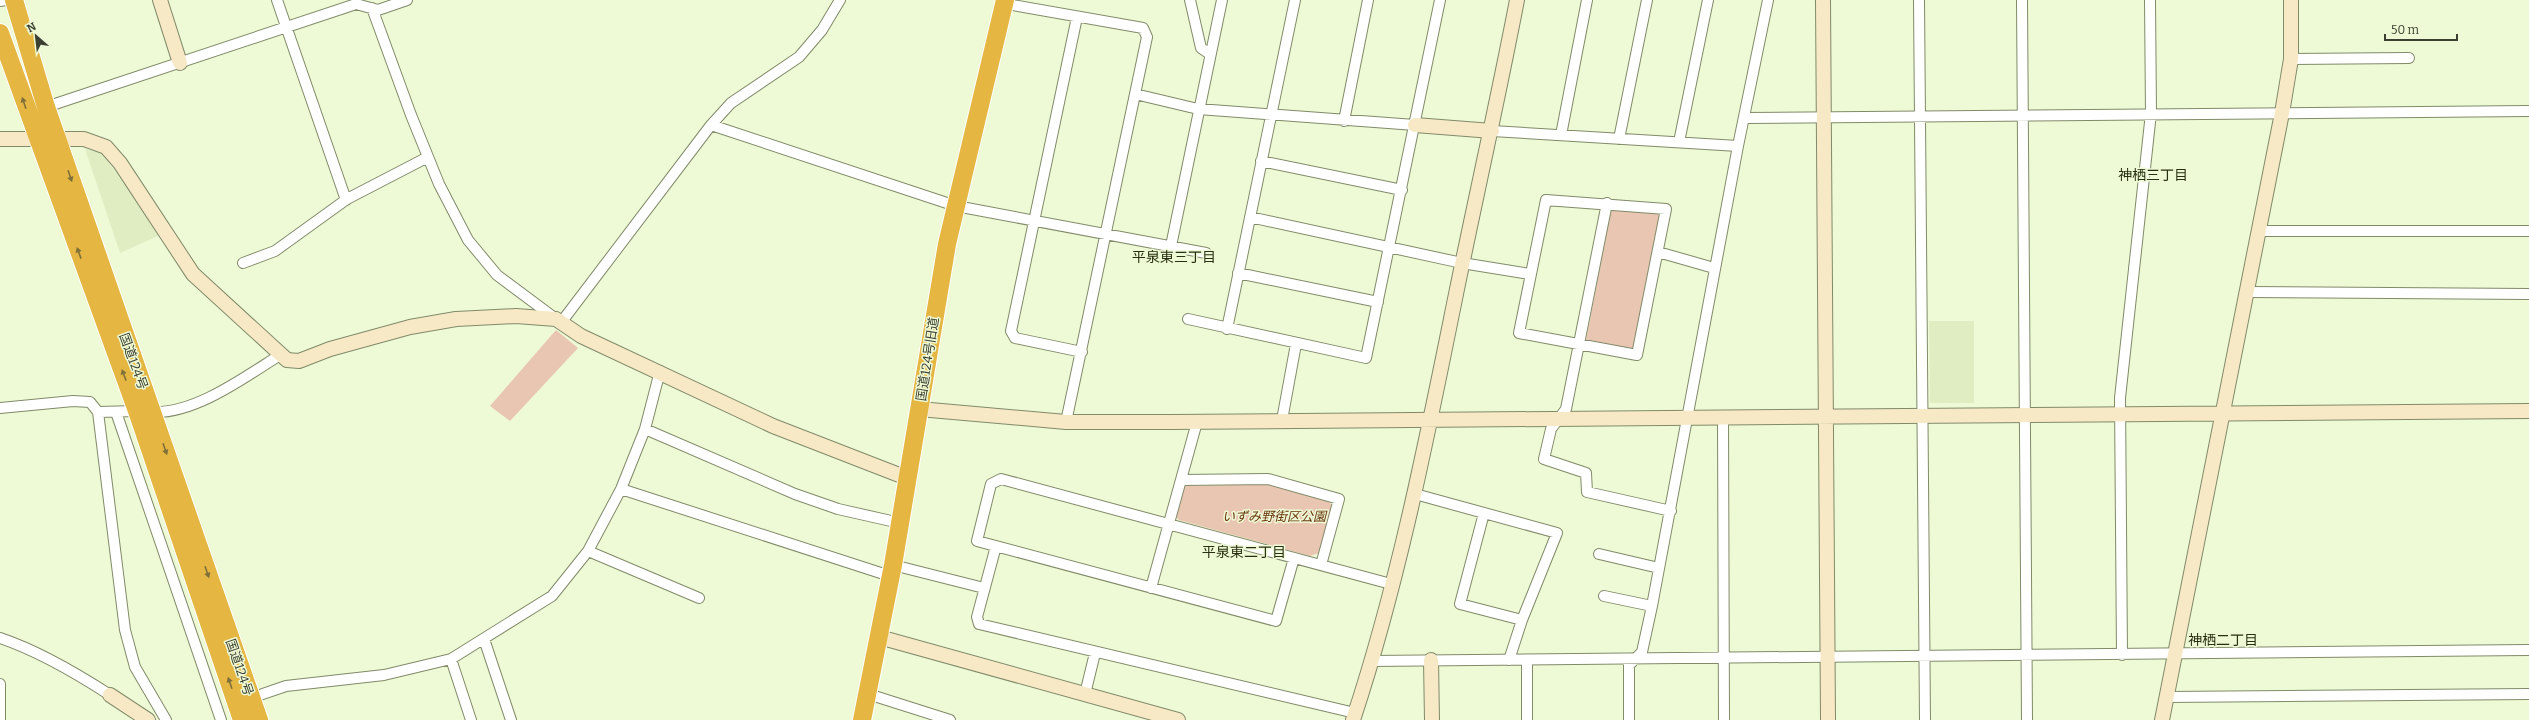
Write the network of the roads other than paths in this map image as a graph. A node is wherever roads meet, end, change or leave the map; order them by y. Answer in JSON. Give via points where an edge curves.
{"nodes":[{"id":1,"x":6,"y":0,"type":"edge"},
{"id":2,"x":14,"y":0,"type":"edge"},
{"id":3,"x":160,"y":0,"type":"edge"},
{"id":4,"x":277,"y":0,"type":"edge"},
{"id":5,"x":407,"y":0,"type":"edge"},
{"id":6,"x":840,"y":0,"type":"edge"},
{"id":7,"x":1190,"y":0,"type":"edge"},
{"id":8,"x":1222,"y":0,"type":"edge"},
{"id":9,"x":1295,"y":0,"type":"edge"},
{"id":10,"x":1368,"y":0,"type":"edge"},
{"id":11,"x":1440,"y":0,"type":"edge"},
{"id":12,"x":1517,"y":0,"type":"edge"},
{"id":13,"x":1588,"y":0,"type":"edge"},
{"id":14,"x":1647,"y":0,"type":"edge"},
{"id":15,"x":1708,"y":0,"type":"edge"},
{"id":16,"x":1768,"y":0,"type":"edge"},
{"id":17,"x":1823,"y":0,"type":"edge"},
{"id":18,"x":1919,"y":0,"type":"edge"},
{"id":19,"x":2022,"y":0,"type":"edge"},
{"id":20,"x":2150,"y":0,"type":"edge"},
{"id":21,"x":2290,"y":0,"type":"edge"},
{"id":22,"x":0,"y":1,"type":"edge"},
{"id":23,"x":1002,"y":2,"type":"edge"},
{"id":24,"x":372,"y":8,"type":"junction"},
{"id":25,"x":1077,"y":18,"type":"junction"},
{"id":26,"x":286,"y":28,"type":"junction"},
{"id":27,"x":0,"y":34,"type":"edge"},
{"id":28,"x":1210,"y":54,"type":"junction"},
{"id":29,"x":2408,"y":58,"type":"dead end"},
{"id":30,"x":2291,"y":59,"type":"junction"},
{"id":31,"x":180,"y":63,"type":"junction"},
{"id":32,"x":1135,"y":94,"type":"junction"},
{"id":33,"x":46,"y":107,"type":"junction"},
{"id":34,"x":1198,"y":109,"type":"junction"},
{"id":35,"x":2529,"y":111,"type":"edge"},
{"id":36,"x":2151,"y":113,"type":"junction"},
{"id":37,"x":2282,"y":113,"type":"junction"},
{"id":38,"x":2023,"y":114,"type":"junction"},
{"id":39,"x":1271,"y":115,"type":"junction"},
{"id":40,"x":1920,"y":115,"type":"junction"},
{"id":41,"x":1823,"y":116,"type":"junction"},
{"id":42,"x":1745,"y":118,"type":"junction"},
{"id":43,"x":1344,"y":121,"type":"junction"},
{"id":44,"x":711,"y":125,"type":"junction"},
{"id":45,"x":1416,"y":125,"type":"junction"},
{"id":46,"x":1492,"y":131,"type":"junction"},
{"id":47,"x":1561,"y":134,"type":"junction"},
{"id":48,"x":0,"y":139,"type":"edge"},
{"id":49,"x":38,"y":139,"type":"junction"},
{"id":50,"x":58,"y":139,"type":"junction"},
{"id":51,"x":1619,"y":139,"type":"junction"},
{"id":52,"x":1679,"y":142,"type":"junction"},
{"id":53,"x":1738,"y":146,"type":"junction"},
{"id":54,"x":428,"y":157,"type":"junction"},
{"id":55,"x":1261,"y":161,"type":"junction"},
{"id":56,"x":1402,"y":190,"type":"junction"},
{"id":57,"x":346,"y":200,"type":"junction"},
{"id":58,"x":1607,"y":203,"type":"junction"},
{"id":59,"x":956,"y":206,"type":"junction"},
{"id":60,"x":1250,"y":217,"type":"junction"},
{"id":61,"x":1034,"y":221,"type":"junction"},
{"id":62,"x":2258,"y":231,"type":"junction"},
{"id":63,"x":2529,"y":231,"type":"edge"},
{"id":64,"x":1104,"y":235,"type":"junction"},
{"id":65,"x":1171,"y":246,"type":"junction"},
{"id":66,"x":1390,"y":247,"type":"junction"},
{"id":67,"x":1658,"y":252,"type":"junction"},
{"id":68,"x":1206,"y":253,"type":"dead end"},
{"id":69,"x":243,"y":263,"type":"dead end"},
{"id":70,"x":1462,"y":263,"type":"junction"},
{"id":71,"x":1714,"y":268,"type":"junction"},
{"id":72,"x":1238,"y":273,"type":"junction"},
{"id":73,"x":1530,"y":274,"type":"junction"},
{"id":74,"x":2247,"y":292,"type":"junction"},
{"id":75,"x":2529,"y":294,"type":"edge"},
{"id":76,"x":1378,"y":302,"type":"junction"},
{"id":77,"x":556,"y":319,"type":"junction"},
{"id":78,"x":1188,"y":319,"type":"dead end"},
{"id":79,"x":1227,"y":329,"type":"junction"},
{"id":80,"x":1296,"y":344,"type":"junction"},
{"id":81,"x":1578,"y":345,"type":"junction"},
{"id":82,"x":1082,"y":352,"type":"junction"},
{"id":83,"x":280,"y":355,"type":"junction"},
{"id":84,"x":660,"y":371,"type":"junction"},
{"id":85,"x":0,"y":408,"type":"edge"},
{"id":86,"x":919,"y":409,"type":"junction"},
{"id":87,"x":2529,"y":411,"type":"edge"},
{"id":88,"x":98,"y":412,"type":"junction"},
{"id":89,"x":116,"y":412,"type":"junction"},
{"id":90,"x":145,"y":412,"type":"junction"},
{"id":91,"x":2224,"y":413,"type":"junction"},
{"id":92,"x":2026,"y":414,"type":"junction"},
{"id":93,"x":2121,"y":414,"type":"junction"},
{"id":94,"x":1922,"y":415,"type":"junction"},
{"id":95,"x":1826,"y":417,"type":"junction"},
{"id":96,"x":1560,"y":418,"type":"junction"},
{"id":97,"x":1688,"y":418,"type":"junction"},
{"id":98,"x":1723,"y":418,"type":"junction"},
{"id":99,"x":1430,"y":419,"type":"junction"},
{"id":100,"x":1282,"y":420,"type":"junction"},
{"id":101,"x":1066,"y":422,"type":"junction"},
{"id":102,"x":1197,"y":422,"type":"junction"},
{"id":103,"x":645,"y":429,"type":"junction"},
{"id":104,"x":908,"y":478,"type":"junction"},
{"id":105,"x":1181,"y":480,"type":"junction"},
{"id":106,"x":621,"y":489,"type":"junction"},
{"id":107,"x":1415,"y":494,"type":"junction"},
{"id":108,"x":1671,"y":511,"type":"junction"},
{"id":109,"x":1484,"y":513,"type":"junction"},
{"id":110,"x":900,"y":523,"type":"junction"},
{"id":111,"x":1168,"y":523,"type":"junction"},
{"id":112,"x":996,"y":546,"type":"junction"},
{"id":113,"x":588,"y":552,"type":"junction"},
{"id":114,"x":1599,"y":554,"type":"dead end"},
{"id":115,"x":1294,"y":558,"type":"junction"},
{"id":116,"x":1321,"y":565,"type":"junction"},
{"id":117,"x":1659,"y":568,"type":"junction"},
{"id":118,"x":892,"y":570,"type":"junction"},
{"id":119,"x":1391,"y":584,"type":"junction"},
{"id":120,"x":984,"y":588,"type":"junction"},
{"id":121,"x":1151,"y":588,"type":"junction"},
{"id":122,"x":198,"y":589,"type":"junction"},
{"id":123,"x":179,"y":595,"type":"junction"},
{"id":124,"x":1604,"y":596,"type":"dead end"},
{"id":125,"x":699,"y":598,"type":"dead end"},
{"id":126,"x":1652,"y":606,"type":"junction"},
{"id":127,"x":1522,"y":620,"type":"junction"},
{"id":128,"x":879,"y":637,"type":"junction"},
{"id":129,"x":0,"y":638,"type":"edge"},
{"id":130,"x":484,"y":639,"type":"junction"},
{"id":131,"x":2529,"y":650,"type":"edge"},
{"id":132,"x":1095,"y":653,"type":"junction"},
{"id":133,"x":2176,"y":653,"type":"junction"},
{"id":134,"x":2122,"y":655,"type":"junction"},
{"id":135,"x":1828,"y":656,"type":"junction"},
{"id":136,"x":1924,"y":656,"type":"junction"},
{"id":137,"x":2027,"y":656,"type":"junction"},
{"id":138,"x":1636,"y":658,"type":"junction"},
{"id":139,"x":1724,"y":658,"type":"junction"},
{"id":140,"x":450,"y":659,"type":"junction"},
{"id":141,"x":1431,"y":660,"type":"junction"},
{"id":142,"x":1509,"y":660,"type":"junction"},
{"id":143,"x":1527,"y":660,"type":"junction"},
{"id":144,"x":1371,"y":661,"type":"junction"},
{"id":145,"x":0,"y":684,"type":"edge"},
{"id":146,"x":868,"y":694,"type":"junction"},
{"id":147,"x":1085,"y":694,"type":"junction"},
{"id":148,"x":2529,"y":694,"type":"edge"},
{"id":149,"x":110,"y":695,"type":"joint"},
{"id":150,"x":2166,"y":697,"type":"junction"},
{"id":151,"x":250,"y":698,"type":"junction"},
{"id":152,"x":1354,"y":716,"type":"edge"},
{"id":153,"x":239,"y":719,"type":"edge"},
{"id":154,"x":0,"y":720,"type":"edge"},
{"id":155,"x":148,"y":720,"type":"edge"},
{"id":156,"x":166,"y":720,"type":"edge"},
{"id":157,"x":221,"y":720,"type":"edge"},
{"id":158,"x":259,"y":720,"type":"edge"},
{"id":159,"x":471,"y":720,"type":"edge"},
{"id":160,"x":511,"y":720,"type":"edge"},
{"id":161,"x":862,"y":720,"type":"edge"},
{"id":162,"x":950,"y":720,"type":"edge"},
{"id":163,"x":1178,"y":720,"type":"edge"},
{"id":164,"x":1432,"y":720,"type":"edge"},
{"id":165,"x":1527,"y":720,"type":"edge"},
{"id":166,"x":1629,"y":720,"type":"edge"},
{"id":167,"x":1724,"y":720,"type":"edge"},
{"id":168,"x":1828,"y":720,"type":"edge"},
{"id":169,"x":1925,"y":720,"type":"edge"},
{"id":170,"x":2027,"y":720,"type":"edge"},
{"id":171,"x":2162,"y":720,"type":"edge"}],
"edges":[{"from":1,"to":22,"type":"street"},
{"from":2,"to":33,"type":"highway","name":"国道124号"},
{"from":3,"to":31,"type":"street"},
{"from":4,"to":26,"type":"street"},
{"from":5,"to":24,"type":"street","via":[[378,10]]},
{"from":6,"to":44,"type":"street","via":[[822,30],[799,57],[731,103]]},
{"from":7,"to":28,"type":"street","via":[[1200,48]]},
{"from":8,"to":28,"type":"street"},
{"from":9,"to":39,"type":"street"},
{"from":10,"to":43,"type":"street"},
{"from":11,"to":45,"type":"street"},
{"from":12,"to":46,"type":"street"},
{"from":13,"to":47,"type":"street"},
{"from":14,"to":51,"type":"street"},
{"from":15,"to":52,"type":"street"},
{"from":16,"to":42,"type":"street"},
{"from":17,"to":41,"type":"street"},
{"from":18,"to":40,"type":"street"},
{"from":19,"to":38,"type":"street"},
{"from":20,"to":36,"type":"street"},
{"from":21,"to":30,"type":"street"},
{"from":23,"to":25,"type":"street"},
{"from":23,"to":59,"type":"highway","name":"国道124号旧道"},
{"from":24,"to":26,"type":"street","via":[[356,4]]},
{"from":24,"to":54,"type":"street"},
{"from":25,"to":32,"type":"street","via":[[1143,28],[1147,37]]},
{"from":25,"to":61,"type":"street"},
{"from":26,"to":31,"type":"street"},
{"from":26,"to":57,"type":"street"},
{"from":49,"to":27,"type":"highway","name":"国道124号","one_way":true},
{"from":28,"to":34,"type":"street"},
{"from":29,"to":30,"type":"street"},
{"from":30,"to":37,"type":"street"},
{"from":31,"to":33,"type":"street"},
{"from":32,"to":34,"type":"street"},
{"from":32,"to":64,"type":"street"},
{"from":33,"to":50,"type":"highway","name":"国道124号"},
{"from":34,"to":39,"type":"street"},
{"from":34,"to":65,"type":"street"},
{"from":35,"to":37,"type":"street"},
{"from":36,"to":37,"type":"street"},
{"from":36,"to":38,"type":"street"},
{"from":36,"to":93,"type":"street","via":[[2120,398]]},
{"from":37,"to":62,"type":"street"},
{"from":38,"to":40,"type":"street"},
{"from":38,"to":92,"type":"street"},
{"from":39,"to":43,"type":"street"},
{"from":39,"to":55,"type":"street"},
{"from":40,"to":41,"type":"street"},
{"from":40,"to":94,"type":"street"},
{"from":41,"to":42,"type":"street"},
{"from":41,"to":95,"type":"street"},
{"from":42,"to":53,"type":"street"},
{"from":43,"to":45,"type":"street"},
{"from":44,"to":59,"type":"street"},
{"from":44,"to":77,"type":"street","via":[[563,320]]},
{"from":45,"to":46,"type":"street"},
{"from":45,"to":56,"type":"street"},
{"from":46,"to":47,"type":"street"},
{"from":46,"to":70,"type":"street"},
{"from":47,"to":51,"type":"street"},
{"from":48,"to":49,"type":"street"},
{"from":49,"to":50,"type":"street"},
{"from":90,"to":49,"type":"highway","name":"国道124号","one_way":true},
{"from":50,"to":83,"type":"street","via":[[84,139],[106,147],[193,274]]},
{"from":50,"to":90,"type":"highway","name":"国道124号","one_way":true},
{"from":51,"to":52,"type":"street"},
{"from":52,"to":53,"type":"street"},
{"from":53,"to":71,"type":"street"},
{"from":54,"to":57,"type":"street"},
{"from":54,"to":77,"type":"street","via":[[468,240],[485,263]]},
{"from":55,"to":56,"type":"street"},
{"from":55,"to":60,"type":"street"},
{"from":56,"to":66,"type":"street"},
{"from":57,"to":69,"type":"street","via":[[275,251]]},
{"from":58,"to":67,"type":"street","via":[[1666,209]]},
{"from":58,"to":73,"type":"street","via":[[1546,200]]},
{"from":58,"to":81,"type":"street"},
{"from":59,"to":61,"type":"street"},
{"from":59,"to":86,"type":"highway","name":"国道124号旧道"},
{"from":60,"to":66,"type":"street"},
{"from":60,"to":72,"type":"street"},
{"from":61,"to":64,"type":"street"},
{"from":61,"to":82,"type":"street","via":[[1011,332],[1015,338]]},
{"from":62,"to":63,"type":"street"},
{"from":62,"to":74,"type":"street"},
{"from":64,"to":65,"type":"street"},
{"from":64,"to":82,"type":"street"},
{"from":65,"to":68,"type":"street"},
{"from":66,"to":70,"type":"street"},
{"from":66,"to":76,"type":"street"},
{"from":67,"to":71,"type":"street"},
{"from":67,"to":81,"type":"street","via":[[1637,355]]},
{"from":70,"to":73,"type":"street"},
{"from":70,"to":99,"type":"street"},
{"from":71,"to":97,"type":"street"},
{"from":72,"to":76,"type":"street"},
{"from":72,"to":79,"type":"street"},
{"from":73,"to":81,"type":"street","via":[[1519,333]]},
{"from":74,"to":75,"type":"street"},
{"from":74,"to":91,"type":"street"},
{"from":76,"to":80,"type":"street","via":[[1366,358]]},
{"from":77,"to":83,"type":"street","via":[[516,316],[456,320],[372,336],[299,361],[287,360]]},
{"from":77,"to":84,"type":"street","via":[[581,336]]},
{"from":78,"to":79,"type":"street"},
{"from":79,"to":80,"type":"street"},
{"from":80,"to":100,"type":"street"},
{"from":81,"to":96,"type":"street","via":[[1566,409]]},
{"from":82,"to":101,"type":"street"},
{"from":83,"to":90,"type":"street","via":[[229,387],[194,404],[168,413]]},
{"from":84,"to":103,"type":"street"},
{"from":84,"to":104,"type":"street","via":[[773,426]]},
{"from":85,"to":88,"type":"street","via":[[73,401],[90,402]]},
{"from":86,"to":101,"type":"street"},
{"from":86,"to":104,"type":"highway","name":"国道124号旧道"},
{"from":87,"to":91,"type":"street"},
{"from":88,"to":89,"type":"street"},
{"from":88,"to":156,"type":"street","via":[[125,630],[135,667]]},
{"from":89,"to":90,"type":"street"},
{"from":89,"to":123,"type":"street"},
{"from":90,"to":122,"type":"highway","name":"国道124号"},
{"from":90,"to":151,"type":"highway","name":"国道124号","one_way":true},
{"from":91,"to":93,"type":"street"},
{"from":91,"to":133,"type":"street"},
{"from":92,"to":93,"type":"street"},
{"from":92,"to":94,"type":"street"},
{"from":92,"to":137,"type":"street"},
{"from":93,"to":134,"type":"street"},
{"from":94,"to":95,"type":"street"},
{"from":94,"to":136,"type":"street"},
{"from":95,"to":98,"type":"street"},
{"from":95,"to":135,"type":"street"},
{"from":96,"to":97,"type":"street"},
{"from":96,"to":99,"type":"street"},
{"from":96,"to":108,"type":"street","via":[[1551,429],[1544,459],[1586,473],[1587,492]]},
{"from":97,"to":98,"type":"street"},
{"from":97,"to":108,"type":"street"},
{"from":98,"to":139,"type":"street"},
{"from":99,"to":100,"type":"street"},
{"from":99,"to":107,"type":"street"},
{"from":100,"to":102,"type":"street"},
{"from":101,"to":102,"type":"street"},
{"from":102,"to":105,"type":"street"},
{"from":103,"to":106,"type":"street"},
{"from":103,"to":110,"type":"street","via":[[795,494],[838,509]]},
{"from":104,"to":110,"type":"highway","name":"国道124号旧道"},
{"from":105,"to":111,"type":"street"},
{"from":105,"to":116,"type":"street","via":[[1268,479],[1339,499]]},
{"from":106,"to":113,"type":"street"},
{"from":106,"to":118,"type":"street"},
{"from":107,"to":109,"type":"street"},
{"from":107,"to":119,"type":"street"},
{"from":108,"to":117,"type":"street"},
{"from":109,"to":127,"type":"street","via":[[1460,604]]},
{"from":109,"to":127,"type":"street","via":[[1557,533]]},
{"from":110,"to":118,"type":"highway","name":"国道124号旧道"},
{"from":111,"to":112,"type":"street","via":[[1001,479],[991,484],[977,540]]},
{"from":111,"to":115,"type":"street"},
{"from":111,"to":121,"type":"street"},
{"from":112,"to":120,"type":"street"},
{"from":112,"to":121,"type":"street"},
{"from":113,"to":125,"type":"street"},
{"from":113,"to":130,"type":"street","via":[[552,596]]},
{"from":114,"to":117,"type":"street"},
{"from":115,"to":116,"type":"street"},
{"from":115,"to":121,"type":"street","via":[[1276,621]]},
{"from":116,"to":119,"type":"street"},
{"from":117,"to":126,"type":"street"},
{"from":118,"to":120,"type":"street"},
{"from":118,"to":128,"type":"highway","name":"国道124号旧道"},
{"from":119,"to":144,"type":"street"},
{"from":120,"to":132,"type":"street","via":[[977,617],[979,624]]},
{"from":122,"to":123,"type":"street"},
{"from":153,"to":122,"type":"highway","name":"国道124号","one_way":true},
{"from":123,"to":157,"type":"street"},
{"from":124,"to":126,"type":"street"},
{"from":126,"to":138,"type":"street","via":[[1642,652]]},
{"from":127,"to":142,"type":"street"},
{"from":128,"to":146,"type":"highway","name":"国道124号旧道"},
{"from":128,"to":147,"type":"street"},
{"from":129,"to":149,"type":"street","via":[[15,643],[87,680]]},
{"from":130,"to":140,"type":"street"},
{"from":130,"to":160,"type":"street"},
{"from":131,"to":133,"type":"street"},
{"from":132,"to":147,"type":"street"},
{"from":132,"to":152,"type":"street"},
{"from":133,"to":134,"type":"street"},
{"from":133,"to":150,"type":"street"},
{"from":134,"to":137,"type":"street"},
{"from":135,"to":136,"type":"street"},
{"from":135,"to":139,"type":"street"},
{"from":135,"to":168,"type":"street"},
{"from":136,"to":137,"type":"street"},
{"from":136,"to":169,"type":"street"},
{"from":137,"to":170,"type":"street"},
{"from":138,"to":139,"type":"street"},
{"from":138,"to":143,"type":"street"},
{"from":138,"to":166,"type":"street","via":[[1629,665]]},
{"from":139,"to":167,"type":"street"},
{"from":140,"to":151,"type":"street","via":[[384,676],[286,686]]},
{"from":140,"to":159,"type":"street"},
{"from":141,"to":142,"type":"street"},
{"from":141,"to":144,"type":"street"},
{"from":141,"to":164,"type":"street"},
{"from":142,"to":143,"type":"street"},
{"from":143,"to":165,"type":"street"},
{"from":144,"to":152,"type":"street"},
{"from":145,"to":154,"type":"street"},
{"from":146,"to":161,"type":"highway","name":"国道124号旧道"},
{"from":146,"to":162,"type":"street"},
{"from":147,"to":163,"type":"street"},
{"from":148,"to":150,"type":"street"},
{"from":149,"to":155,"type":"street"},
{"from":150,"to":171,"type":"street"},
{"from":151,"to":158,"type":"highway","name":"国道124号"}]}
